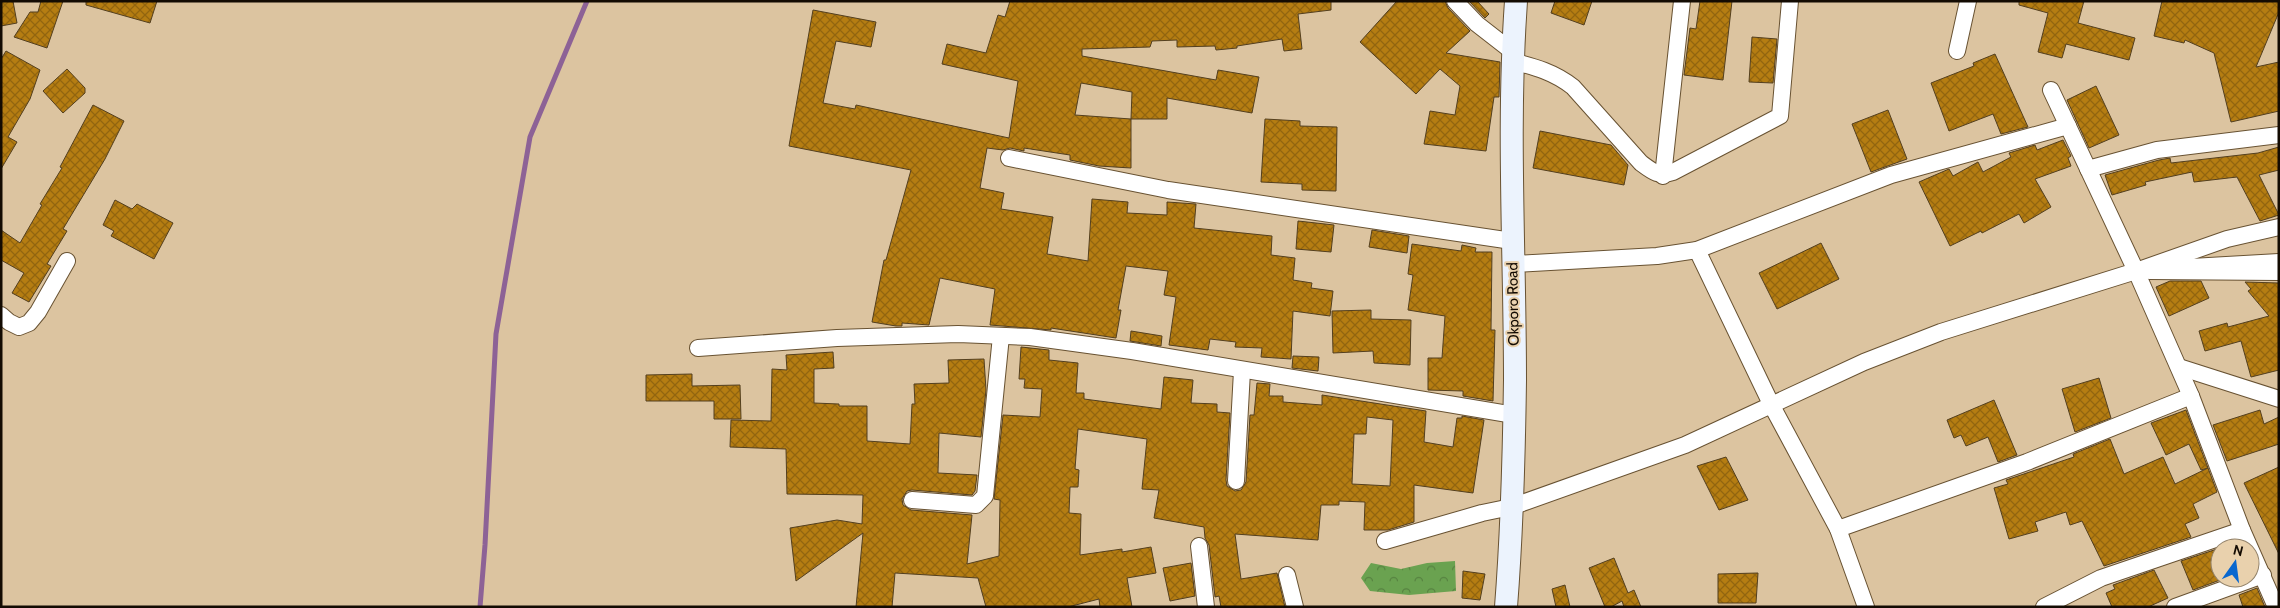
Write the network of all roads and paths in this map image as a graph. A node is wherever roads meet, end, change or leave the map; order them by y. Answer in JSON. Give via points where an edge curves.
{"nodes":[{"id":1,"x":1455,"y":1,"type":"edge"},
{"id":2,"x":1516,"y":1,"type":"edge"},
{"id":3,"x":1682,"y":1,"type":"edge"},
{"id":4,"x":1790,"y":1,"type":"edge"},
{"id":5,"x":1968,"y":1,"type":"edge"},
{"id":6,"x":1957,"y":51,"type":"dead end"},
{"id":7,"x":1512,"y":56,"type":"junction"},
{"id":8,"x":2052,"y":90,"type":"dead end"},
{"id":9,"x":2068,"y":126,"type":"junction"},
{"id":10,"x":2279,"y":135,"type":"edge"},
{"id":11,"x":1009,"y":158,"type":"dead end"},
{"id":12,"x":2088,"y":169,"type":"junction"},
{"id":13,"x":1663,"y":176,"type":"junction"},
{"id":14,"x":2279,"y":227,"type":"edge"},
{"id":15,"x":1512,"y":242,"type":"junction"},
{"id":16,"x":1697,"y":250,"type":"junction"},
{"id":17,"x":67,"y":261,"type":"dead end"},
{"id":18,"x":2279,"y":262,"type":"edge"},
{"id":19,"x":1513,"y":264,"type":"junction"},
{"id":20,"x":2136,"y":270,"type":"junction"},
{"id":21,"x":2279,"y":272,"type":"edge"},
{"id":22,"x":2279,"y":280,"type":"edge"},
{"id":23,"x":1,"y":315,"type":"edge"},
{"id":24,"x":1001,"y":336,"type":"junction"},
{"id":25,"x":698,"y":348,"type":"dead end"},
{"id":26,"x":2179,"y":367,"type":"junction"},
{"id":27,"x":1242,"y":371,"type":"junction"},
{"id":28,"x":2192,"y":396,"type":"junction"},
{"id":29,"x":2279,"y":399,"type":"edge"},
{"id":30,"x":1772,"y":406,"type":"junction"},
{"id":31,"x":1514,"y":415,"type":"junction"},
{"id":32,"x":1236,"y":481,"type":"dead end"},
{"id":33,"x":912,"y":500,"type":"dead end"},
{"id":34,"x":1511,"y":507,"type":"junction"},
{"id":35,"x":1838,"y":529,"type":"junction"},
{"id":36,"x":2242,"y":530,"type":"junction"},
{"id":37,"x":1385,"y":541,"type":"dead end"},
{"id":38,"x":1198,"y":546,"type":"dead end"},
{"id":39,"x":1287,"y":575,"type":"dead end"},
{"id":40,"x":2263,"y":575,"type":"junction"},
{"id":41,"x":1206,"y":607,"type":"edge"},
{"id":42,"x":1295,"y":607,"type":"edge"},
{"id":43,"x":1506,"y":607,"type":"edge"},
{"id":44,"x":1866,"y":607,"type":"edge"},
{"id":45,"x":2044,"y":607,"type":"edge"},
{"id":46,"x":2175,"y":607,"type":"edge"},
{"id":47,"x":2276,"y":607,"type":"edge"}],
"edges":[{"from":1,"to":7,"type":"street"},
{"from":2,"to":7,"type":"main road","name":"Okporo Road"},
{"from":3,"to":13,"type":"street"},
{"from":4,"to":13,"type":"street","via":[[1780,116]]},
{"from":5,"to":6,"type":"street"},
{"from":7,"to":13,"type":"street","via":[[1562,78],[1641,163]]},
{"from":7,"to":15,"type":"main road","name":"Okporo Road"},
{"from":8,"to":9,"type":"street"},
{"from":9,"to":12,"type":"street"},
{"from":9,"to":16,"type":"street","via":[[1891,174]]},
{"from":10,"to":12,"type":"street","via":[[2157,150]]},
{"from":11,"to":15,"type":"street","via":[[1168,190]]},
{"from":12,"to":20,"type":"street"},
{"from":14,"to":20,"type":"street","via":[[2228,239]]},
{"from":15,"to":19,"type":"main road","name":"Okporo Road"},
{"from":16,"to":19,"type":"street","via":[[1657,256]]},
{"from":16,"to":30,"type":"street"},
{"from":17,"to":23,"type":"street","via":[[29,324],[19,327]]},
{"from":18,"to":20,"type":"street"},
{"from":19,"to":31,"type":"main road","name":"Okporo Road"},
{"from":20,"to":21,"type":"street"},
{"from":20,"to":22,"type":"street"},
{"from":20,"to":26,"type":"street"},
{"from":20,"to":30,"type":"street","via":[[1941,332],[1864,362]]},
{"from":24,"to":25,"type":"street","via":[[958,334],[837,338]]},
{"from":24,"to":27,"type":"street","via":[[1122,350]]},
{"from":24,"to":33,"type":"street","via":[[985,496],[976,505]]},
{"from":26,"to":28,"type":"street"},
{"from":26,"to":29,"type":"street"},
{"from":27,"to":31,"type":"street"},
{"from":27,"to":32,"type":"street"},
{"from":28,"to":35,"type":"street","via":[[2027,462]]},
{"from":28,"to":36,"type":"street"},
{"from":30,"to":34,"type":"street","via":[[1685,446]]},
{"from":30,"to":35,"type":"street"},
{"from":31,"to":34,"type":"main road","name":"Okporo Road"},
{"from":34,"to":37,"type":"street"},
{"from":34,"to":43,"type":"main road","name":"Okporo Road"},
{"from":35,"to":44,"type":"street"},
{"from":36,"to":40,"type":"street"},
{"from":36,"to":45,"type":"street","via":[[2101,578]]},
{"from":38,"to":41,"type":"street"},
{"from":39,"to":42,"type":"street"},
{"from":40,"to":46,"type":"street"},
{"from":40,"to":47,"type":"street"}]}
